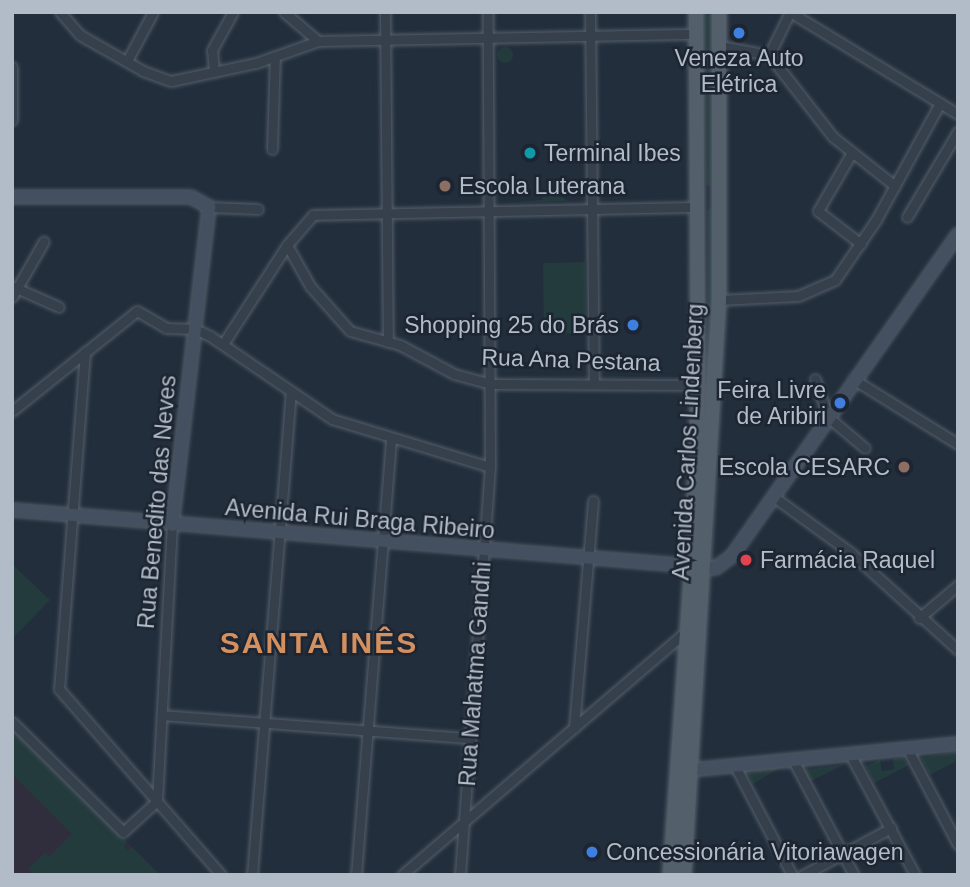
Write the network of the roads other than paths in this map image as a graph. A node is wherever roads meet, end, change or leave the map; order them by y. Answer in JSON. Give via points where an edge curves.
{"nodes":[{"id":1,"x":60,"y":12,"type":"edge"},
{"id":2,"x":71,"y":12,"type":"edge"},
{"id":3,"x":153,"y":12,"type":"edge"},
{"id":4,"x":233,"y":12,"type":"edge"},
{"id":5,"x":284,"y":12,"type":"edge"},
{"id":6,"x":385,"y":12,"type":"edge"},
{"id":7,"x":488,"y":12,"type":"edge"},
{"id":8,"x":590,"y":12,"type":"edge"},
{"id":9,"x":696,"y":12,"type":"edge"},
{"id":10,"x":719,"y":12,"type":"edge"},
{"id":11,"x":790,"y":12,"type":"edge"},
{"id":12,"x":65,"y":22,"type":"junction"},
{"id":13,"x":698,"y":34,"type":"junction"},
{"id":14,"x":386,"y":38,"type":"junction"},
{"id":15,"x":591,"y":39,"type":"junction"},
{"id":16,"x":488,"y":40,"type":"junction"},
{"id":17,"x":318,"y":41,"type":"junction"},
{"id":18,"x":720,"y":46,"type":"junction"},
{"id":19,"x":769,"y":55,"type":"junction"},
{"id":20,"x":275,"y":56,"type":"junction"},
{"id":21,"x":127,"y":61,"type":"junction"},
{"id":22,"x":12,"y":67,"type":"edge"},
{"id":23,"x":214,"y":72,"type":"junction"},
{"id":24,"x":940,"y":103,"type":"junction"},
{"id":25,"x":958,"y":114,"type":"edge"},
{"id":26,"x":12,"y":120,"type":"edge"},
{"id":27,"x":958,"y":131,"type":"edge"},
{"id":28,"x":272,"y":149,"type":"dead end"},
{"id":29,"x":851,"y":154,"type":"junction"},
{"id":30,"x":721,"y":185,"type":"junction"},
{"id":31,"x":895,"y":186,"type":"junction"},
{"id":32,"x":12,"y":197,"type":"edge"},
{"id":33,"x":209,"y":207,"type":"junction"},
{"id":34,"x":699,"y":207,"type":"junction"},
{"id":35,"x":258,"y":209,"type":"dead end"},
{"id":36,"x":388,"y":211,"type":"junction"},
{"id":37,"x":592,"y":211,"type":"junction"},
{"id":38,"x":490,"y":213,"type":"junction"},
{"id":39,"x":906,"y":216,"type":"dead end"},
{"id":40,"x":958,"y":235,"type":"edge"},
{"id":41,"x":44,"y":240,"type":"dead end"},
{"id":42,"x":861,"y":244,"type":"junction"},
{"id":43,"x":287,"y":245,"type":"junction"},
{"id":44,"x":14,"y":290,"type":"edge"},
{"id":45,"x":719,"y":300,"type":"junction"},
{"id":46,"x":59,"y":307,"type":"dead end"},
{"id":47,"x":195,"y":329,"type":"junction"},
{"id":48,"x":388,"y":342,"type":"junction"},
{"id":49,"x":223,"y":344,"type":"junction"},
{"id":50,"x":85,"y":352,"type":"junction"},
{"id":51,"x":815,"y":379,"type":"dead end"},
{"id":52,"x":853,"y":379,"type":"junction"},
{"id":53,"x":594,"y":383,"type":"junction"},
{"id":54,"x":492,"y":384,"type":"junction"},
{"id":55,"x":698,"y":385,"type":"junction"},
{"id":56,"x":291,"y":393,"type":"junction"},
{"id":57,"x":12,"y":411,"type":"edge"},
{"id":58,"x":828,"y":417,"type":"junction"},
{"id":59,"x":391,"y":438,"type":"junction"},
{"id":60,"x":958,"y":443,"type":"edge"},
{"id":61,"x":865,"y":447,"type":"dead end"},
{"id":62,"x":490,"y":467,"type":"junction"},
{"id":63,"x":774,"y":497,"type":"junction"},
{"id":64,"x":593,"y":501,"type":"dead end"},
{"id":65,"x":12,"y":510,"type":"edge"},
{"id":66,"x":75,"y":517,"type":"junction"},
{"id":67,"x":172,"y":525,"type":"junction"},
{"id":68,"x":280,"y":534,"type":"junction"},
{"id":69,"x":381,"y":542,"type":"junction"},
{"id":70,"x":484,"y":551,"type":"junction"},
{"id":71,"x":588,"y":559,"type":"junction"},
{"id":72,"x":698,"y":568,"type":"junction"},
{"id":73,"x":958,"y":585,"type":"edge"},
{"id":74,"x":919,"y":618,"type":"junction"},
{"id":75,"x":687,"y":631,"type":"junction"},
{"id":76,"x":958,"y":650,"type":"edge"},
{"id":77,"x":162,"y":715,"type":"junction"},
{"id":78,"x":12,"y":722,"type":"edge"},
{"id":79,"x":264,"y":723,"type":"junction"},
{"id":80,"x":574,"y":728,"type":"junction"},
{"id":81,"x":367,"y":730,"type":"junction"},
{"id":82,"x":469,"y":738,"type":"junction"},
{"id":83,"x":958,"y":744,"type":"edge"},
{"id":84,"x":908,"y":750,"type":"junction"},
{"id":85,"x":851,"y":756,"type":"junction"},
{"id":86,"x":793,"y":760,"type":"junction"},
{"id":87,"x":734,"y":764,"type":"junction"},
{"id":88,"x":684,"y":771,"type":"junction"},
{"id":89,"x":157,"y":801,"type":"junction"},
{"id":90,"x":464,"y":823,"type":"junction"},
{"id":91,"x":891,"y":828,"type":"junction"},
{"id":92,"x":958,"y":845,"type":"edge"},
{"id":93,"x":843,"y":854,"type":"junction"},
{"id":94,"x":221,"y":875,"type":"edge"},
{"id":95,"x":252,"y":875,"type":"edge"},
{"id":96,"x":356,"y":875,"type":"edge"},
{"id":97,"x":402,"y":875,"type":"edge"},
{"id":98,"x":460,"y":875,"type":"edge"},
{"id":99,"x":670,"y":875,"type":"edge"},
{"id":100,"x":684,"y":875,"type":"edge"},
{"id":101,"x":792,"y":875,"type":"edge"},
{"id":102,"x":803,"y":875,"type":"edge"},
{"id":103,"x":854,"y":875,"type":"edge"},
{"id":104,"x":915,"y":875,"type":"edge"}],
"edges":[{"from":1,"to":12,"type":"street"},
{"from":2,"to":12,"type":"street"},
{"from":3,"to":21,"type":"street"},
{"from":4,"to":23,"type":"street","via":[[212,50]]},
{"from":5,"to":17,"type":"street"},
{"from":6,"to":14,"type":"street"},
{"from":7,"to":16,"type":"street","name":"Rua Mahatma Gandhi"},
{"from":8,"to":15,"type":"street"},
{"from":9,"to":13,"type":"main road","name":"Avenida Carlos Lindenberg"},
{"from":10,"to":18,"type":"main road","name":"Avenida Carlos Lindenberg"},
{"from":11,"to":19,"type":"street"},
{"from":11,"to":24,"type":"street"},
{"from":12,"to":21,"type":"street"},
{"from":13,"to":15,"type":"street"},
{"from":13,"to":34,"type":"main road","name":"Avenida Carlos Lindenberg"},
{"from":14,"to":16,"type":"street"},
{"from":14,"to":17,"type":"street"},
{"from":14,"to":36,"type":"street"},
{"from":15,"to":16,"type":"street"},
{"from":15,"to":37,"type":"street"},
{"from":16,"to":38,"type":"street","name":"Rua Mahatma Gandhi"},
{"from":17,"to":20,"type":"street"},
{"from":18,"to":19,"type":"street"},
{"from":18,"to":30,"type":"main road","name":"Avenida Carlos Lindenberg"},
{"from":19,"to":29,"type":"street"},
{"from":20,"to":23,"type":"street"},
{"from":20,"to":28,"type":"street"},
{"from":21,"to":23,"type":"street","via":[[171,81]]},
{"from":22,"to":26,"type":"street"},
{"from":24,"to":25,"type":"street"},
{"from":24,"to":31,"type":"street"},
{"from":27,"to":39,"type":"street"},
{"from":29,"to":31,"type":"street"},
{"from":29,"to":42,"type":"street","via":[[817,211]]},
{"from":30,"to":34,"type":"main road"},
{"from":30,"to":45,"type":"main road","name":"Avenida Carlos Lindenberg"},
{"from":31,"to":42,"type":"street"},
{"from":32,"to":33,"type":"street","via":[[191,197]]},
{"from":33,"to":35,"type":"street"},
{"from":33,"to":47,"type":"street","name":"Rua Benedito das Neves"},
{"from":34,"to":37,"type":"street"},
{"from":34,"to":55,"type":"main road","name":"Avenida Carlos Lindenberg"},
{"from":36,"to":38,"type":"street"},
{"from":36,"to":43,"type":"street","via":[[319,213],[307,219]]},
{"from":36,"to":48,"type":"street"},
{"from":37,"to":38,"type":"street"},
{"from":37,"to":53,"type":"street"},
{"from":38,"to":54,"type":"street","name":"Rua Mahatma Gandhi"},
{"from":40,"to":52,"type":"street"},
{"from":41,"to":44,"type":"street"},
{"from":42,"to":45,"type":"street","via":[[845,271],[810,294]]},
{"from":43,"to":48,"type":"street","name":"Rua Ana Pestana","via":[[310,286],[341,324],[356,335]]},
{"from":43,"to":49,"type":"street"},
{"from":44,"to":46,"type":"street"},
{"from":45,"to":72,"type":"main road","name":"Avenida Carlos Lindenberg"},
{"from":47,"to":49,"type":"street"},
{"from":47,"to":50,"type":"street","via":[[166,327],[137,311]]},
{"from":47,"to":67,"type":"street","name":"Rua Benedito das Neves"},
{"from":48,"to":54,"type":"street","name":"Rua Ana Pestana","via":[[444,370]]},
{"from":49,"to":56,"type":"street"},
{"from":50,"to":57,"type":"street"},
{"from":50,"to":66,"type":"street"},
{"from":51,"to":58,"type":"street"},
{"from":52,"to":58,"type":"street"},
{"from":52,"to":60,"type":"street"},
{"from":53,"to":54,"type":"street","name":"Rua Ana Pestana"},
{"from":53,"to":55,"type":"street","name":"Rua Ana Pestana"},
{"from":54,"to":62,"type":"street","name":"Rua Mahatma Gandhi"},
{"from":55,"to":72,"type":"main road","name":"Avenida Carlos Lindenberg"},
{"from":56,"to":59,"type":"street","via":[[320,414]]},
{"from":56,"to":68,"type":"street"},
{"from":58,"to":61,"type":"street"},
{"from":58,"to":63,"type":"street"},
{"from":59,"to":62,"type":"street"},
{"from":59,"to":69,"type":"street"},
{"from":62,"to":70,"type":"street","name":"Rua Mahatma Gandhi"},
{"from":63,"to":72,"type":"street","via":[[728,561]]},
{"from":63,"to":74,"type":"street","via":[[851,553]]},
{"from":64,"to":71,"type":"street"},
{"from":65,"to":66,"type":"street","name":"Avenida Rui Braga Ribeiro"},
{"from":66,"to":67,"type":"street","name":"Avenida Rui Braga Ribeiro"},
{"from":66,"to":89,"type":"street","via":[[59,689]]},
{"from":67,"to":68,"type":"street","name":"Avenida Rui Braga Ribeiro"},
{"from":67,"to":77,"type":"street","name":"Rua Benedito das Neves"},
{"from":68,"to":69,"type":"street","name":"Avenida Rui Braga Ribeiro"},
{"from":68,"to":79,"type":"street"},
{"from":69,"to":70,"type":"street","name":"Avenida Rui Braga Ribeiro"},
{"from":69,"to":81,"type":"street"},
{"from":70,"to":71,"type":"street","name":"Avenida Rui Braga Ribeiro"},
{"from":70,"to":82,"type":"street","name":"Rua Mahatma Gandhi"},
{"from":71,"to":72,"type":"street","name":"Avenida Rui Braga Ribeiro"},
{"from":71,"to":80,"type":"street"},
{"from":72,"to":75,"type":"main road","name":"Avenida Carlos Lindenberg"},
{"from":72,"to":88,"type":"main road","name":"Avenida Carlos Lindenberg"},
{"from":73,"to":74,"type":"street"},
{"from":74,"to":76,"type":"street"},
{"from":75,"to":80,"type":"street"},
{"from":75,"to":88,"type":"main road","name":"Avenida Carlos Lindenberg"},
{"from":77,"to":79,"type":"street"},
{"from":77,"to":89,"type":"street","name":"Rua Benedito das Neves"},
{"from":78,"to":89,"type":"street","via":[[123,832]]},
{"from":79,"to":81,"type":"street"},
{"from":79,"to":95,"type":"street"},
{"from":80,"to":90,"type":"street"},
{"from":81,"to":82,"type":"street"},
{"from":81,"to":96,"type":"street"},
{"from":82,"to":90,"type":"street","name":"Rua Mahatma Gandhi"},
{"from":83,"to":84,"type":"street"},
{"from":84,"to":85,"type":"street"},
{"from":84,"to":92,"type":"street"},
{"from":85,"to":86,"type":"street"},
{"from":85,"to":91,"type":"street"},
{"from":86,"to":87,"type":"street"},
{"from":86,"to":93,"type":"street"},
{"from":87,"to":88,"type":"street"},
{"from":87,"to":101,"type":"street"},
{"from":88,"to":99,"type":"main road","name":"Avenida Carlos Lindenberg"},
{"from":88,"to":100,"type":"main road","name":"Avenida Carlos Lindenberg"},
{"from":89,"to":94,"type":"street"},
{"from":90,"to":97,"type":"street"},
{"from":90,"to":98,"type":"street","name":"Rua Mahatma Gandhi"},
{"from":91,"to":93,"type":"street"},
{"from":91,"to":104,"type":"street"},
{"from":93,"to":102,"type":"street"},
{"from":93,"to":103,"type":"street"}]}
